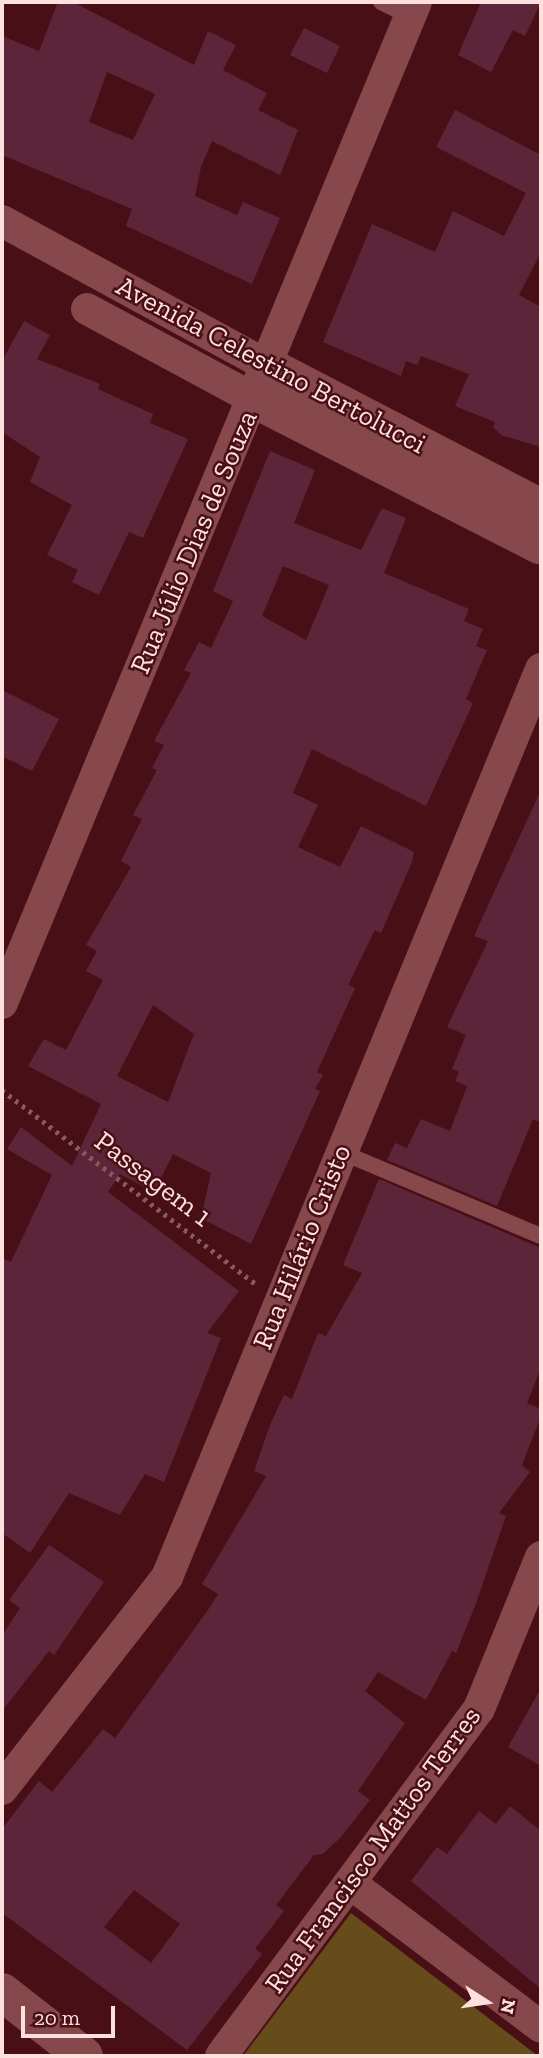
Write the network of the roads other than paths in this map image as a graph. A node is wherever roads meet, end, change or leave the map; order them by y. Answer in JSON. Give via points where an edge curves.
{"nodes":[{"id":1,"x":381,"y":2,"type":"edge"},
{"id":2,"x":413,"y":9,"type":"edge"},
{"id":3,"x":2,"y":221,"type":"edge"},
{"id":4,"x":87,"y":309,"type":"dead end"},
{"id":5,"x":261,"y":382,"type":"junction"},
{"id":6,"x":541,"y":508,"type":"edge"},
{"id":7,"x":541,"y":547,"type":"edge"},
{"id":8,"x":541,"y":669,"type":"edge"},
{"id":9,"x":2,"y":1003,"type":"edge"},
{"id":10,"x":341,"y":1152,"type":"junction"},
{"id":11,"x":541,"y":1236,"type":"edge"},
{"id":12,"x":541,"y":1557,"type":"edge"},
{"id":13,"x":2,"y":1789,"type":"edge"},
{"id":14,"x":350,"y":1882,"type":"junction"},
{"id":15,"x":2,"y":1992,"type":"edge"},
{"id":16,"x":541,"y":2027,"type":"edge"},
{"id":17,"x":84,"y":2056,"type":"edge"},
{"id":18,"x":221,"y":2056,"type":"edge"}],
"edges":[{"from":1,"to":2,"type":"lane"},
{"from":2,"to":5,"type":"street","name":"Rua Júlio Dias de Souza"},
{"from":3,"to":5,"type":"street","name":"Avenida Celestino Bertolucci"},
{"from":4,"to":5,"type":"street","name":"Avenida Celestino Bertolucci"},
{"from":5,"to":6,"type":"street","name":"Avenida Celestino Bertolucci"},
{"from":5,"to":7,"type":"street","name":"Avenida Celestino Bertolucci"},
{"from":5,"to":9,"type":"street","name":"Rua Júlio Dias de Souza"},
{"from":8,"to":10,"type":"street","name":"Rua Hilário Cristo"},
{"from":10,"to":11,"type":"lane"},
{"from":10,"to":13,"type":"street","name":"Rua Hilário Cristo","via":[[167,1577]]},
{"from":12,"to":14,"type":"street","name":"Rua Francisco Mattos Terres","via":[[479,1709]]},
{"from":14,"to":16,"type":"street"},
{"from":14,"to":18,"type":"street","name":"Rua Francisco Mattos Terres"},
{"from":15,"to":17,"type":"street"}]}
